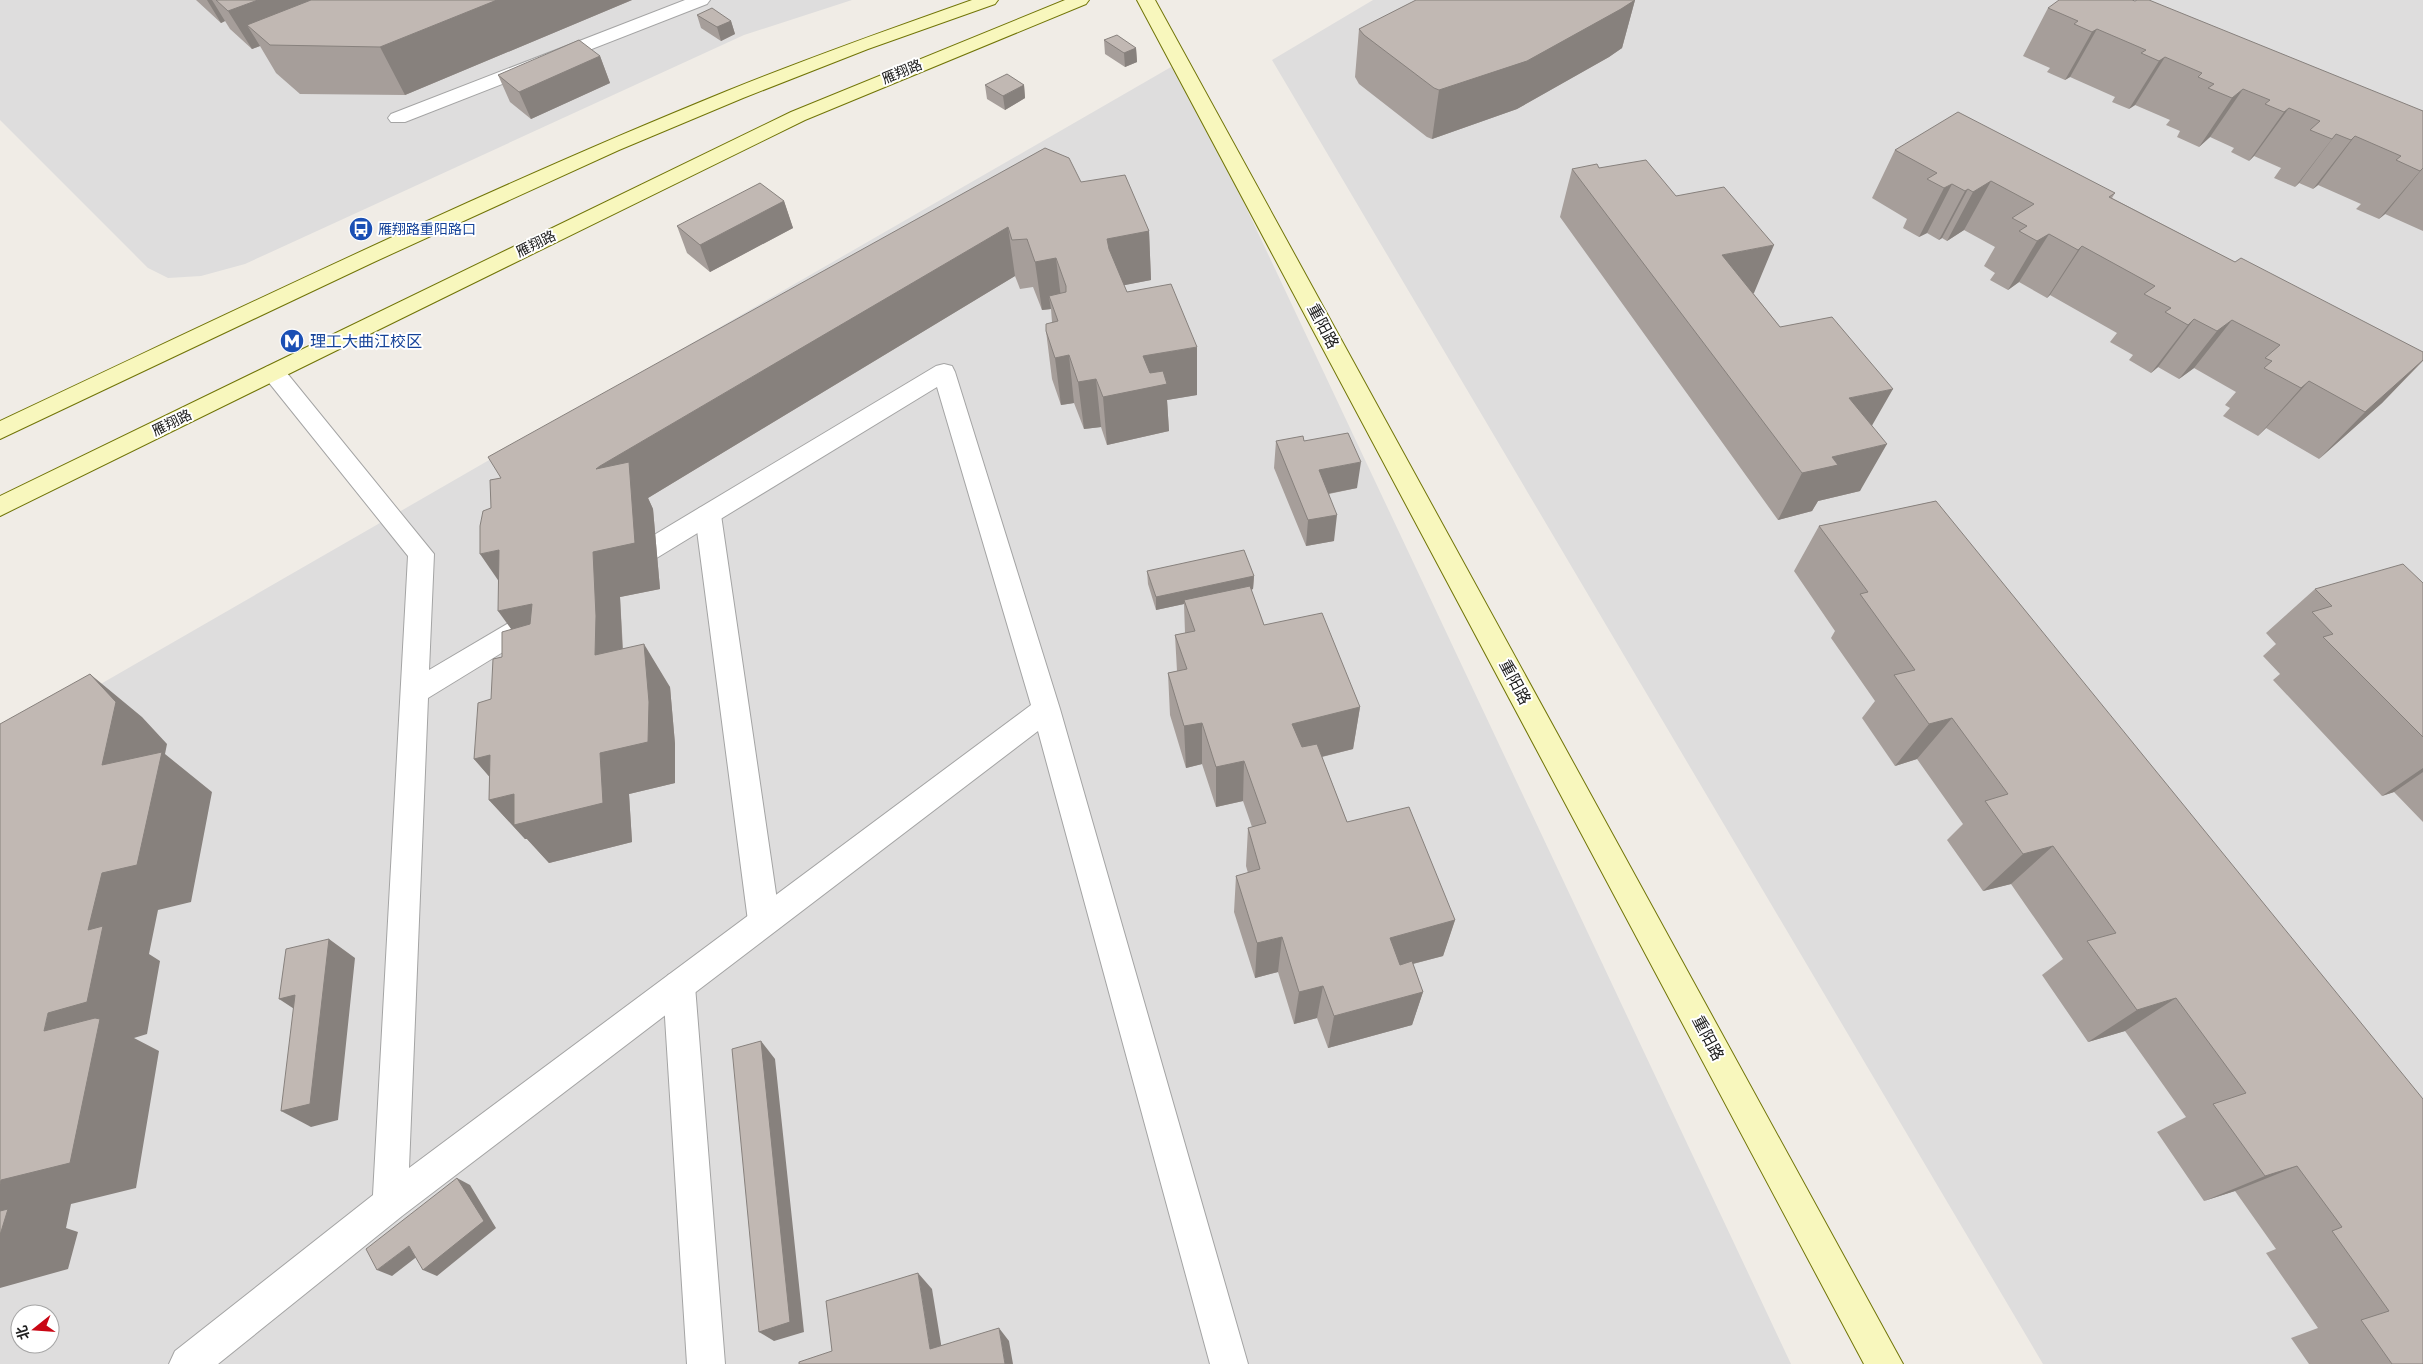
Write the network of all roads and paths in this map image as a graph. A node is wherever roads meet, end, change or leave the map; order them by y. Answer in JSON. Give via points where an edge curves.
{"nodes":[{"id":1,"x":701,"y":0,"type":"edge"},
{"id":2,"x":988,"y":0,"type":"edge"},
{"id":3,"x":1080,"y":0,"type":"edge"},
{"id":4,"x":1146,"y":0,"type":"edge"},
{"id":5,"x":398,"y":118,"type":"dead end"},
{"id":6,"x":274,"y":373,"type":"junction"},
{"id":7,"x":0,"y":431,"type":"edge"},
{"id":8,"x":0,"y":507,"type":"edge"},
{"id":9,"x":708,"y":515,"type":"junction"},
{"id":10,"x":599,"y":581,"type":"edge"},
{"id":11,"x":557,"y":606,"type":"edge"},
{"id":12,"x":415,"y":692,"type":"junction"},
{"id":13,"x":1046,"y":709,"type":"junction"},
{"id":14,"x":764,"y":921,"type":"junction"},
{"id":15,"x":679,"y":986,"type":"junction"},
{"id":16,"x":390,"y":1204,"type":"junction"},
{"id":17,"x":188,"y":1364,"type":"edge"},
{"id":18,"x":706,"y":1364,"type":"edge"},
{"id":19,"x":1229,"y":1364,"type":"edge"},
{"id":20,"x":1884,"y":1364,"type":"edge"}],
"edges":[{"from":1,"to":5,"type":"street"},
{"from":2,"to":7,"type":"main road","via":[[780,75],[591,154]]},
{"from":3,"to":6,"type":"main road","name":"雁翔路","via":[[798,116]]},
{"from":4,"to":20,"type":"main road","name":"重阳路"},
{"from":6,"to":8,"type":"main road","name":"雁翔路"},
{"from":6,"to":12,"type":"street","via":[[421,554]]},
{"from":9,"to":10,"type":"street"},
{"from":9,"to":13,"type":"street","via":[[944,372]]},
{"from":9,"to":14,"type":"street"},
{"from":11,"to":12,"type":"street"},
{"from":12,"to":16,"type":"street"},
{"from":13,"to":14,"type":"street"},
{"from":13,"to":19,"type":"street"},
{"from":14,"to":15,"type":"street"},
{"from":15,"to":16,"type":"street"},
{"from":15,"to":18,"type":"street"},
{"from":16,"to":17,"type":"street"}]}
